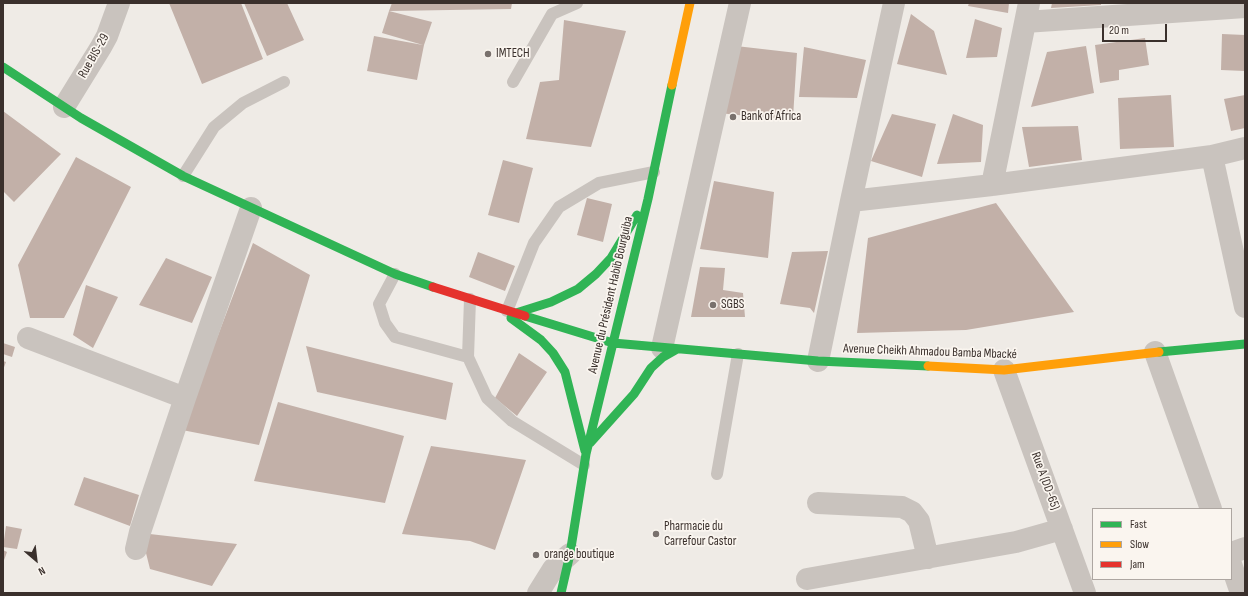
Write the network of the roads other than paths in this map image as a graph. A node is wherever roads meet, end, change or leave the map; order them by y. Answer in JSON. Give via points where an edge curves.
{"nodes":[{"id":1,"x":119,"y":3,"type":"edge"},
{"id":2,"x":577,"y":3,"type":"edge"},
{"id":3,"x":690,"y":3,"type":"edge"},
{"id":4,"x":740,"y":3,"type":"edge"},
{"id":5,"x":894,"y":3,"type":"edge"},
{"id":6,"x":1245,"y":7,"type":"edge"},
{"id":7,"x":1027,"y":12,"type":"edge"},
{"id":8,"x":3,"y":67,"type":"edge"},
{"id":9,"x":284,"y":82,"type":"dead end"},
{"id":10,"x":513,"y":82,"type":"dead end"},
{"id":11,"x":64,"y":107,"type":"junction"},
{"id":12,"x":1245,"y":148,"type":"edge"},
{"id":13,"x":1212,"y":156,"type":"junction"},
{"id":14,"x":654,"y":172,"type":"junction"},
{"id":15,"x":183,"y":176,"type":"junction"},
{"id":16,"x":992,"y":185,"type":"junction"},
{"id":17,"x":648,"y":199,"type":"junction"},
{"id":18,"x":851,"y":201,"type":"junction"},
{"id":19,"x":251,"y":208,"type":"junction"},
{"id":20,"x":395,"y":274,"type":"junction"},
{"id":21,"x":470,"y":299,"type":"junction"},
{"id":22,"x":495,"y":307,"type":"junction"},
{"id":23,"x":1245,"y":307,"type":"edge"},
{"id":24,"x":512,"y":312,"type":"junction"},
{"id":25,"x":28,"y":338,"type":"dead end"},
{"id":26,"x":613,"y":343,"type":"junction"},
{"id":27,"x":1245,"y":344,"type":"edge"},
{"id":28,"x":670,"y":348,"type":"junction"},
{"id":29,"x":1155,"y":352,"type":"junction"},
{"id":30,"x":738,"y":354,"type":"junction"},
{"id":31,"x":468,"y":357,"type":"junction"},
{"id":32,"x":818,"y":361,"type":"junction"},
{"id":33,"x":1004,"y":370,"type":"junction"},
{"id":34,"x":185,"y":398,"type":"junction"},
{"id":35,"x":586,"y":455,"type":"junction"},
{"id":36,"x":717,"y":474,"type":"dead end"},
{"id":37,"x":818,"y":503,"type":"dead end"},
{"id":38,"x":1211,"y":508,"type":"edge"},
{"id":39,"x":1062,"y":529,"type":"junction"},
{"id":40,"x":1245,"y":548,"type":"edge"},
{"id":41,"x":136,"y":549,"type":"dead end"},
{"id":42,"x":1232,"y":553,"type":"edge"},
{"id":43,"x":570,"y":554,"type":"junction"},
{"id":44,"x":928,"y":558,"type":"junction"},
{"id":45,"x":1232,"y":567,"type":"edge"},
{"id":46,"x":807,"y":579,"type":"dead end"},
{"id":47,"x":538,"y":593,"type":"edge"},
{"id":48,"x":561,"y":593,"type":"edge"},
{"id":49,"x":1084,"y":593,"type":"edge"},
{"id":50,"x":1241,"y":593,"type":"edge"}],
"edges":[{"from":1,"to":11,"type":"street","name":"Rue BIS-29","via":[[101,47]]},
{"from":2,"to":10,"type":"lane","via":[[552,14]]},
{"from":3,"to":14,"type":"street","name":"Avenue du Président Habib Bourguiba"},
{"from":4,"to":28,"type":"street"},
{"from":5,"to":18,"type":"street"},
{"from":6,"to":7,"type":"street"},
{"from":7,"to":16,"type":"street"},
{"from":8,"to":11,"type":"street","name":"Avenue Cheikh Ahmadou Bamba Mbacké"},
{"from":9,"to":15,"type":"lane","via":[[243,103],[214,128]]},
{"from":11,"to":15,"type":"street","name":"Avenue Cheikh Ahmadou Bamba Mbacké"},
{"from":12,"to":13,"type":"street"},
{"from":13,"to":16,"type":"street"},
{"from":13,"to":23,"type":"street"},
{"from":14,"to":17,"type":"street","name":"Avenue du Président Habib Bourguiba"},
{"from":14,"to":24,"type":"lane","via":[[599,183],[560,208],[534,243]]},
{"from":15,"to":19,"type":"street","name":"Avenue Cheikh Ahmadou Bamba Mbacké"},
{"from":16,"to":18,"type":"street"},
{"from":17,"to":24,"type":"street","via":[[611,258],[578,289],[551,302]]},
{"from":17,"to":26,"type":"street","name":"Avenue du Président Habib Bourguiba"},
{"from":18,"to":32,"type":"street"},
{"from":19,"to":20,"type":"street","name":"Avenue Cheikh Ahmadou Bamba Mbacké"},
{"from":19,"to":34,"type":"street"},
{"from":20,"to":21,"type":"street","name":"Avenue Cheikh Ahmadou Bamba Mbacké"},
{"from":20,"to":31,"type":"lane","via":[[379,304],[385,323],[395,337]]},
{"from":21,"to":22,"type":"street","name":"Avenue Cheikh Ahmadou Bamba Mbacké"},
{"from":21,"to":31,"type":"lane"},
{"from":22,"to":24,"type":"street","name":"Avenue Cheikh Ahmadou Bamba Mbacké"},
{"from":22,"to":35,"type":"street","via":[[532,332],[553,352],[565,372]]},
{"from":24,"to":26,"type":"street","name":"Avenue Cheikh Ahmadou Bamba Mbacké"},
{"from":25,"to":34,"type":"street"},
{"from":26,"to":28,"type":"street","name":"Avenue Cheikh Ahmadou Bamba Mbacké"},
{"from":26,"to":35,"type":"street","name":"Avenue du Président Habib Bourguiba"},
{"from":27,"to":29,"type":"street","name":"Avenue Cheikh Ahmadou Bamba Mbacké"},
{"from":28,"to":30,"type":"street","name":"Avenue Cheikh Ahmadou Bamba Mbacké"},
{"from":28,"to":35,"type":"street","via":[[650,368],[634,394]]},
{"from":29,"to":33,"type":"street","name":"Avenue Cheikh Ahmadou Bamba Mbacké"},
{"from":29,"to":38,"type":"street"},
{"from":30,"to":32,"type":"street","name":"Avenue Cheikh Ahmadou Bamba Mbacké"},
{"from":30,"to":36,"type":"lane"},
{"from":31,"to":35,"type":"lane","via":[[487,398],[512,421]]},
{"from":32,"to":33,"type":"street","name":"Avenue Cheikh Ahmadou Bamba Mbacké"},
{"from":33,"to":39,"type":"street","name":"Rue A (DD-65)"},
{"from":34,"to":41,"type":"street"},
{"from":35,"to":43,"type":"street","name":"Avenue du Président Habib Bourguiba"},
{"from":37,"to":44,"type":"street","via":[[907,509],[919,521]]},
{"from":39,"to":44,"type":"street","via":[[1016,542]]},
{"from":39,"to":49,"type":"street","name":"Rue A (DD-65)"},
{"from":40,"to":42,"type":"street"},
{"from":43,"to":47,"type":"street","via":[[553,569]]},
{"from":43,"to":48,"type":"street","name":"Avenue du Président Habib Bourguiba"},
{"from":44,"to":46,"type":"street"},
{"from":45,"to":50,"type":"street"}]}
